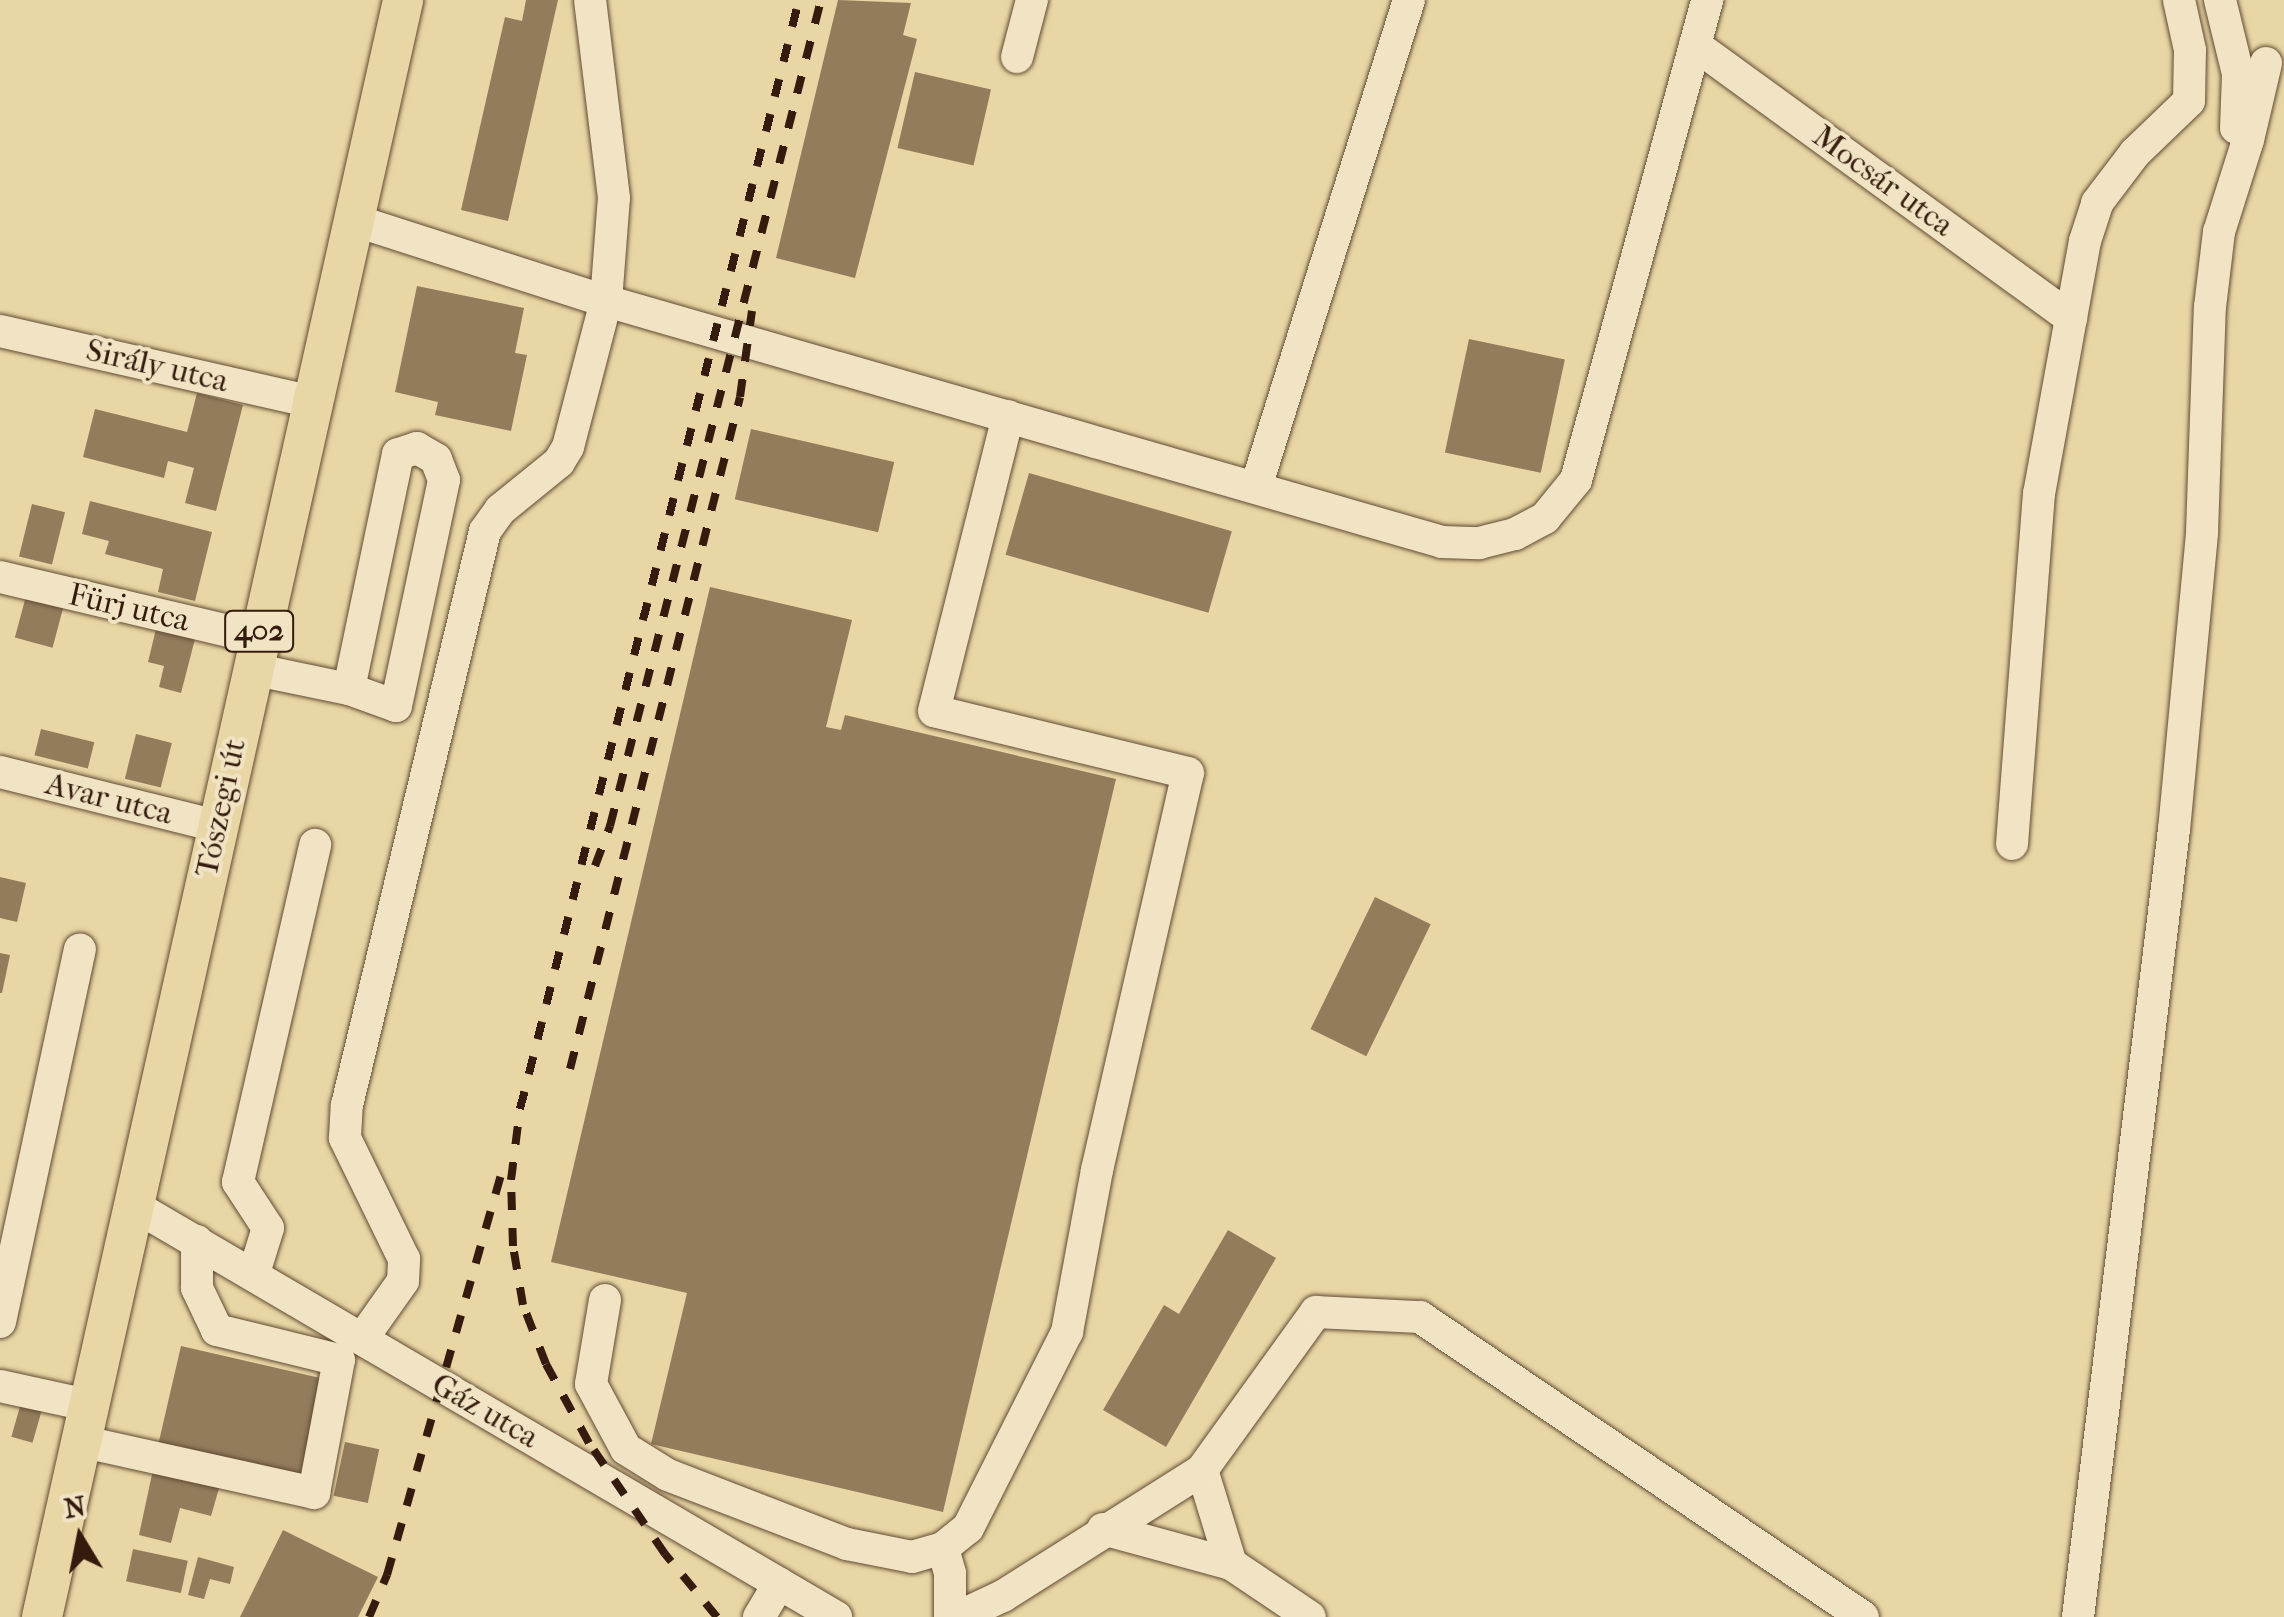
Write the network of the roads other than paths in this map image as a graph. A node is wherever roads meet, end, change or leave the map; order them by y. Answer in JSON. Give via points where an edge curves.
{"nodes":[{"id":1,"x":403,"y":0,"type":"edge"},
{"id":2,"x":590,"y":0,"type":"edge"},
{"id":3,"x":1032,"y":0,"type":"edge"},
{"id":4,"x":1408,"y":0,"type":"edge"},
{"id":5,"x":1708,"y":0,"type":"edge"},
{"id":6,"x":2179,"y":0,"type":"edge"},
{"id":7,"x":2220,"y":0,"type":"edge"},
{"id":8,"x":1695,"y":45,"type":"junction"},
{"id":9,"x":1017,"y":57,"type":"dead end"},
{"id":10,"x":2266,"y":63,"type":"dead end"},
{"id":11,"x":2235,"y":182,"type":"junction"},
{"id":12,"x":353,"y":220,"type":"junction"},
{"id":13,"x":606,"y":301,"type":"junction"},
{"id":14,"x":2071,"y":318,"type":"junction"},
{"id":15,"x":0,"y":331,"type":"edge"},
{"id":16,"x":313,"y":402,"type":"junction"},
{"id":17,"x":1008,"y":416,"type":"junction"},
{"id":18,"x":1256,"y":487,"type":"junction"},
{"id":19,"x":0,"y":577,"type":"edge"},
{"id":20,"x":255,"y":654,"type":"junction"},
{"id":21,"x":349,"y":689,"type":"junction"},
{"id":22,"x":0,"y":772,"type":"edge"},
{"id":23,"x":217,"y":826,"type":"junction"},
{"id":24,"x":2012,"y":844,"type":"dead end"},
{"id":25,"x":314,"y":845,"type":"dead end"},
{"id":26,"x":80,"y":950,"type":"dead end"},
{"id":27,"x":134,"y":1205,"type":"junction"},
{"id":28,"x":196,"y":1240,"type":"junction"},
{"id":29,"x":254,"y":1273,"type":"junction"},
{"id":30,"x":605,"y":1300,"type":"dead end"},
{"id":31,"x":0,"y":1322,"type":"edge"},
{"id":32,"x":351,"y":1349,"type":"junction"},
{"id":33,"x":0,"y":1386,"type":"edge"},
{"id":34,"x":84,"y":1423,"type":"junction"},
{"id":35,"x":1202,"y":1470,"type":"junction"},
{"id":36,"x":1103,"y":1529,"type":"junction"},
{"id":37,"x":942,"y":1548,"type":"junction"},
{"id":38,"x":1231,"y":1564,"type":"junction"},
{"id":39,"x":779,"y":1584,"type":"junction"},
{"id":40,"x":42,"y":1617,"type":"edge"},
{"id":41,"x":758,"y":1617,"type":"edge"},
{"id":42,"x":836,"y":1617,"type":"edge"},
{"id":43,"x":950,"y":1617,"type":"edge"},
{"id":44,"x":958,"y":1617,"type":"edge"},
{"id":45,"x":1310,"y":1617,"type":"edge"},
{"id":46,"x":1862,"y":1617,"type":"edge"},
{"id":47,"x":2078,"y":1617,"type":"edge"}],
"edges":[{"from":1,"to":12,"type":"main road","name":"Tószegi út","number":"402"},
{"from":2,"to":13,"type":"street","via":[[614,198]]},
{"from":3,"to":9,"type":"street"},
{"from":4,"to":18,"type":"street"},
{"from":5,"to":8,"type":"street"},
{"from":6,"to":14,"type":"street","via":[[2190,50],[2189,101],[2097,202]]},
{"from":7,"to":11,"type":"street","via":[[2238,74]]},
{"from":8,"to":14,"type":"street","name":"Mocsár utca"},
{"from":8,"to":18,"type":"street","via":[[1576,480],[1545,518],[1480,544],[1442,542]]},
{"from":10,"to":11,"type":"street"},
{"from":11,"to":47,"type":"street","via":[[2218,232],[2202,532],[2174,830]]},
{"from":12,"to":13,"type":"street"},
{"from":12,"to":16,"type":"main road","name":"Tószegi út","number":"402"},
{"from":13,"to":17,"type":"street"},
{"from":13,"to":32,"type":"street","via":[[568,448],[485,530],[351,1086],[345,1138],[404,1258],[403,1280]]},
{"from":14,"to":24,"type":"street","via":[[2039,494]]},
{"from":15,"to":16,"type":"street","name":"Sirály utca"},
{"from":16,"to":20,"type":"main road","name":"Tószegi út","number":"402"},
{"from":17,"to":18,"type":"street"},
{"from":17,"to":37,"type":"street","via":[[934,712],[1188,773],[1097,1170],[1068,1332],[968,1528]]},
{"from":19,"to":20,"type":"street","name":"Fürj utca"},
{"from":20,"to":21,"type":"street","name":"Fürj utca"},
{"from":20,"to":23,"type":"main road","name":"Tószegi út","number":"402"},
{"from":21,"to":21,"type":"street","name":"Fürj utca","via":[[396,706],[444,480],[436,459],[417,448],[398,454]]},
{"from":22,"to":23,"type":"street","name":"Avar utca"},
{"from":23,"to":27,"type":"main road","name":"Tószegi út","number":"402"},
{"from":25,"to":29,"type":"street","via":[[238,1182],[268,1228]]},
{"from":26,"to":31,"type":"street"},
{"from":27,"to":28,"type":"street","name":"Gáz utca"},
{"from":27,"to":34,"type":"main road","name":"Tószegi út","number":"402"},
{"from":28,"to":29,"type":"street","name":"Gáz utca"},
{"from":28,"to":32,"type":"street","via":[[197,1288],[217,1330]]},
{"from":29,"to":32,"type":"street","name":"Gáz utca"},
{"from":30,"to":37,"type":"street","via":[[591,1384],[626,1448],[668,1475],[847,1544],[912,1557]]},
{"from":32,"to":34,"type":"street","via":[[314,1493]]},
{"from":32,"to":39,"type":"street","name":"Gáz utca"},
{"from":33,"to":34,"type":"street"},
{"from":34,"to":40,"type":"main road","name":"Tószegi út","number":"402"},
{"from":35,"to":36,"type":"street"},
{"from":35,"to":38,"type":"street"},
{"from":35,"to":46,"type":"street","via":[[1316,1312],[1420,1318]]},
{"from":36,"to":38,"type":"street"},
{"from":36,"to":44,"type":"street","via":[[1004,1596]]},
{"from":37,"to":43,"type":"street","via":[[950,1573]]},
{"from":38,"to":45,"type":"street"},
{"from":39,"to":41,"type":"street"},
{"from":39,"to":42,"type":"street","name":"Gáz utca"}]}
